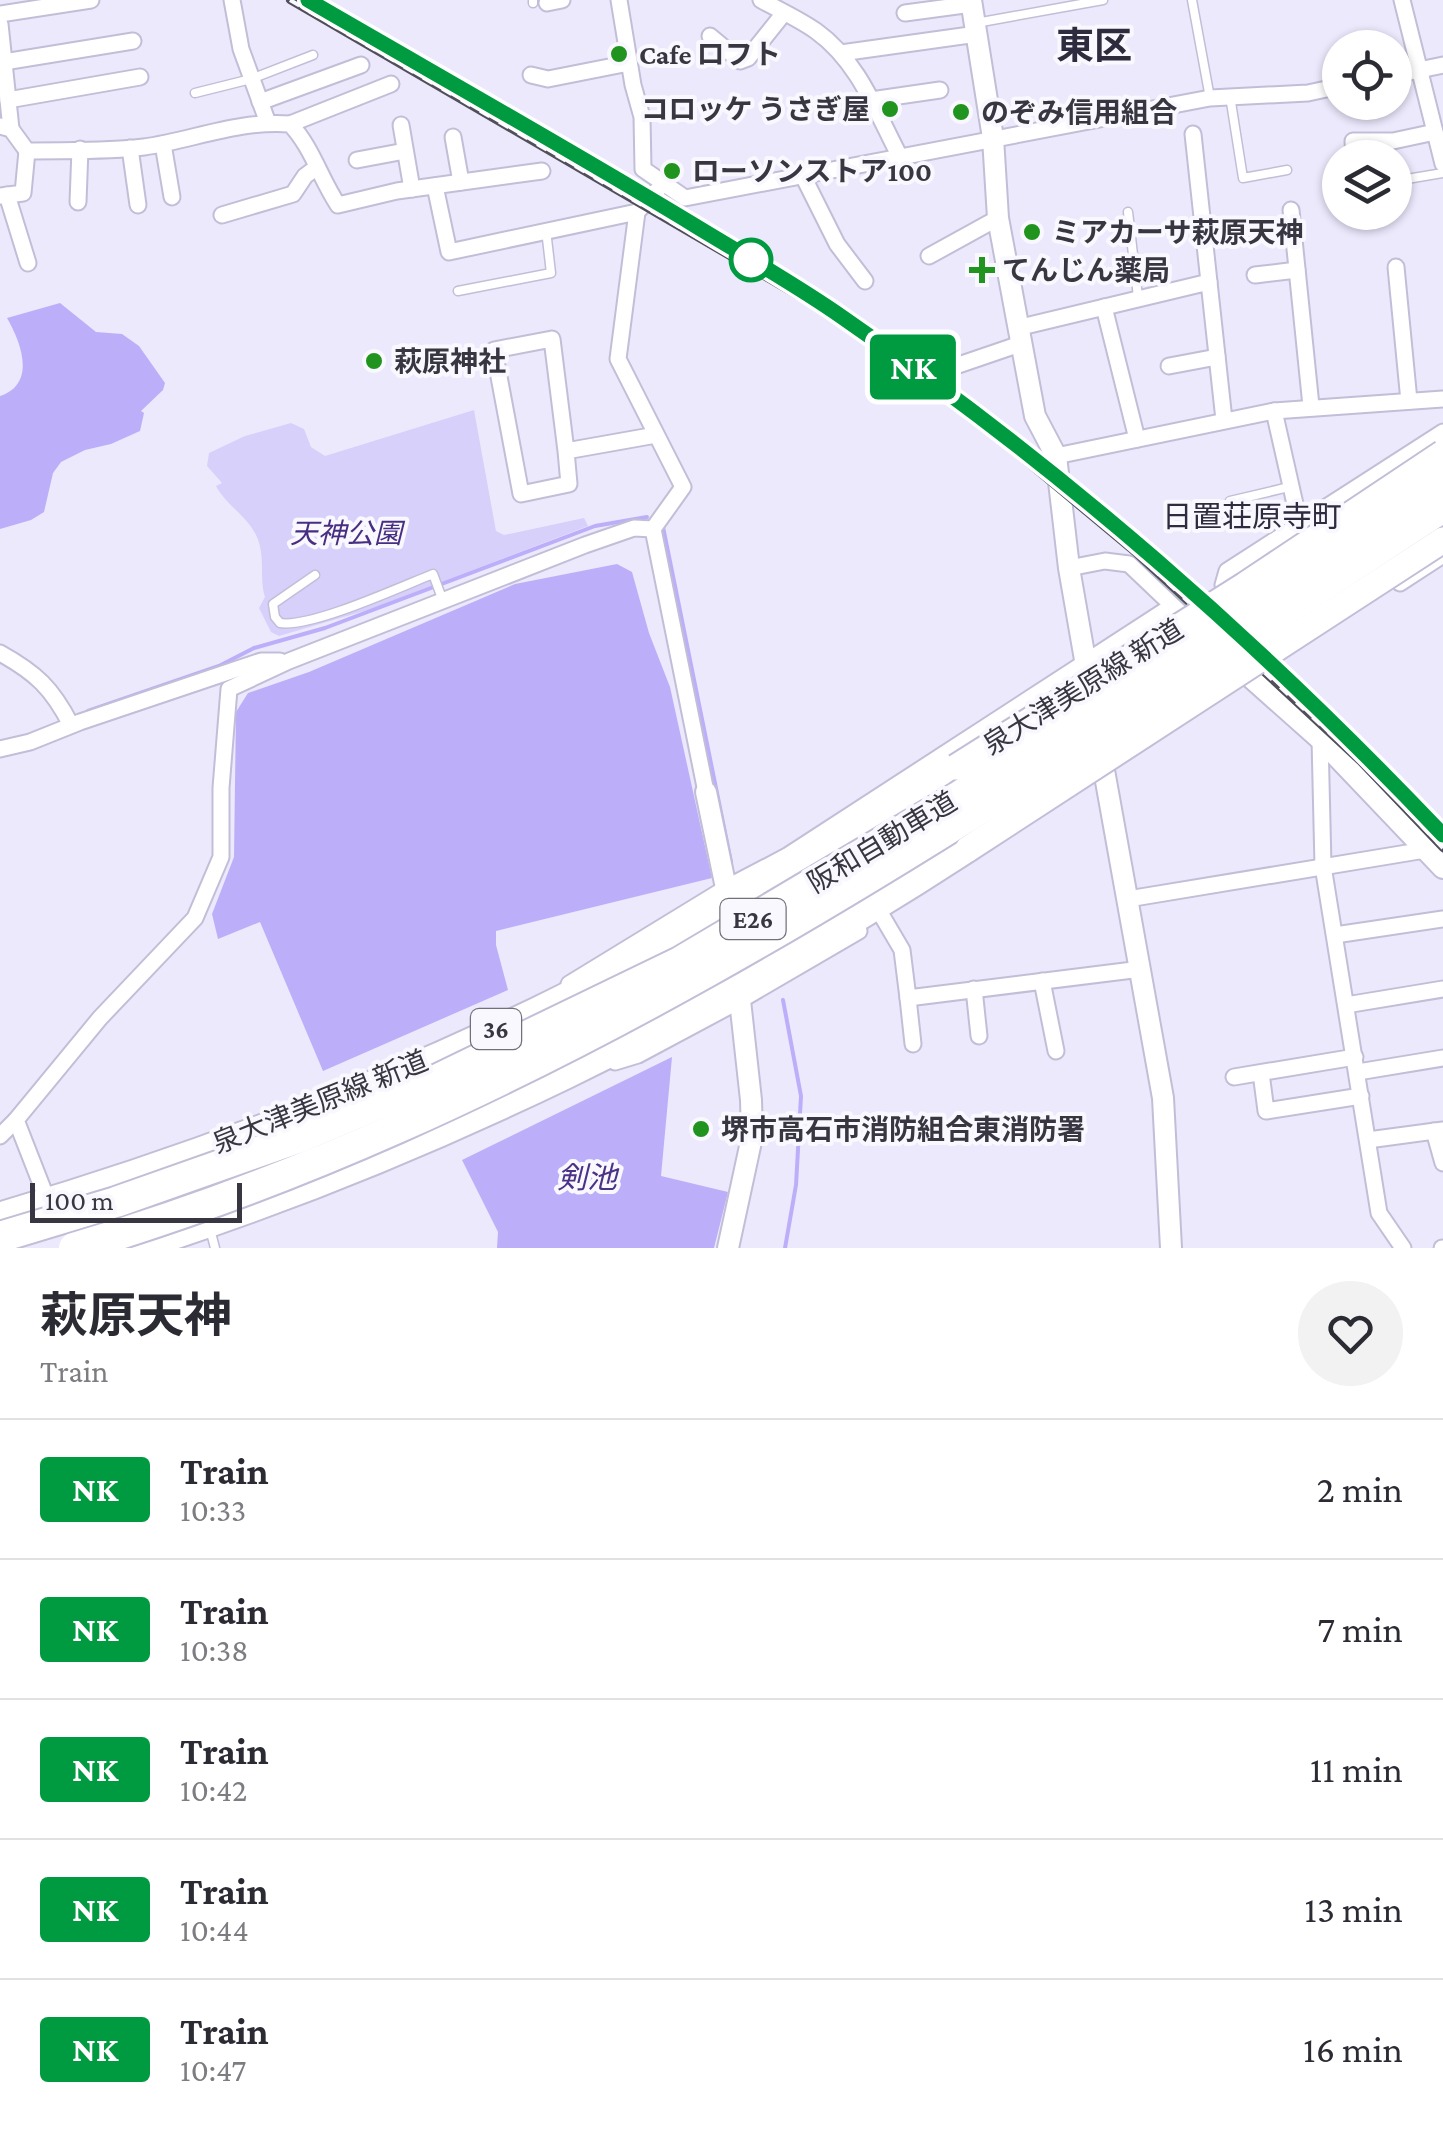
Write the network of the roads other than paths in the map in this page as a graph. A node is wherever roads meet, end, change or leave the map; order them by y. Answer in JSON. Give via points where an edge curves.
{"nodes":[{"id":1,"x":90,"y":0,"type":"edge"},
{"id":2,"x":232,"y":0,"type":"edge"},
{"id":3,"x":619,"y":0,"type":"edge"},
{"id":4,"x":760,"y":0,"type":"edge"},
{"id":5,"x":1103,"y":0,"type":"edge"},
{"id":6,"x":1192,"y":0,"type":"edge"},
{"id":7,"x":1402,"y":0,"type":"edge"},
{"id":8,"x":784,"y":13,"type":"junction"},
{"id":9,"x":904,"y":13,"type":"dead end"},
{"id":10,"x":0,"y":14,"type":"edge"},
{"id":11,"x":974,"y":15,"type":"edge"},
{"id":12,"x":0,"y":24,"type":"edge"},
{"id":13,"x":710,"y":36,"type":"dead end"},
{"id":14,"x":132,"y":41,"type":"dead end"},
{"id":15,"x":842,"y":53,"type":"junction"},
{"id":16,"x":313,"y":54,"type":"dead end"},
{"id":17,"x":4,"y":62,"type":"junction"},
{"id":18,"x":629,"y":63,"type":"junction"},
{"id":19,"x":361,"y":65,"type":"dead end"},
{"id":20,"x":1443,"y":66,"type":"edge"},
{"id":21,"x":1420,"y":70,"type":"junction"},
{"id":22,"x":1412,"y":72,"type":"edge"},
{"id":23,"x":531,"y":75,"type":"dead end"},
{"id":24,"x":140,"y":77,"type":"dead end"},
{"id":25,"x":251,"y":79,"type":"junction"},
{"id":26,"x":391,"y":84,"type":"dead end"},
{"id":27,"x":940,"y":90,"type":"dead end"},
{"id":28,"x":1322,"y":90,"type":"edge"},
{"id":29,"x":196,"y":93,"type":"dead end"},
{"id":30,"x":1230,"y":96,"type":"junction"},
{"id":31,"x":1210,"y":98,"type":"junction"},
{"id":32,"x":8,"y":100,"type":"junction"},
{"id":33,"x":871,"y":100,"type":"junction"},
{"id":34,"x":260,"y":102,"type":"junction"},
{"id":35,"x":268,"y":122,"type":"junction"},
{"id":36,"x":290,"y":124,"type":"junction"},
{"id":37,"x":400,"y":125,"type":"dead end"},
{"id":38,"x":6,"y":128,"type":"edge"},
{"id":39,"x":1435,"y":132,"type":"junction"},
{"id":40,"x":1194,"y":134,"type":"dead end"},
{"id":41,"x":453,"y":136,"type":"dead end"},
{"id":42,"x":993,"y":138,"type":"junction"},
{"id":43,"x":1399,"y":140,"type":"edge"},
{"id":44,"x":163,"y":144,"type":"junction"},
{"id":45,"x":130,"y":148,"type":"junction"},
{"id":46,"x":80,"y":149,"type":"junction"},
{"id":47,"x":27,"y":151,"type":"junction"},
{"id":48,"x":405,"y":151,"type":"junction"},
{"id":49,"x":899,"y":155,"type":"junction"},
{"id":50,"x":1442,"y":157,"type":"edge"},
{"id":51,"x":357,"y":160,"type":"dead end"},
{"id":52,"x":317,"y":167,"type":"junction"},
{"id":53,"x":1288,"y":170,"type":"dead end"},
{"id":54,"x":542,"y":171,"type":"dead end"},
{"id":55,"x":1443,"y":173,"type":"edge"},
{"id":56,"x":803,"y":176,"type":"junction"},
{"id":57,"x":1412,"y":178,"type":"edge"},
{"id":58,"x":461,"y":182,"type":"junction"},
{"id":59,"x":662,"y":184,"type":"junction"},
{"id":60,"x":435,"y":186,"type":"junction"},
{"id":61,"x":412,"y":189,"type":"junction"},
{"id":62,"x":4,"y":195,"type":"edge"},
{"id":63,"x":172,"y":197,"type":"dead end"},
{"id":64,"x":78,"y":202,"type":"dead end"},
{"id":65,"x":138,"y":206,"type":"dead end"},
{"id":66,"x":1291,"y":210,"type":"dead end"},
{"id":67,"x":636,"y":212,"type":"junction"},
{"id":68,"x":1128,"y":212,"type":"dead end"},
{"id":69,"x":222,"y":215,"type":"dead end"},
{"id":70,"x":998,"y":218,"type":"junction"},
{"id":71,"x":546,"y":230,"type":"junction"},
{"id":72,"x":929,"y":256,"type":"dead end"},
{"id":73,"x":28,"y":263,"type":"dead end"},
{"id":74,"x":1396,"y":266,"type":"dead end"},
{"id":75,"x":1297,"y":270,"type":"junction"},
{"id":76,"x":1255,"y":275,"type":"dead end"},
{"id":77,"x":866,"y":281,"type":"dead end"},
{"id":78,"x":1209,"y":282,"type":"junction"},
{"id":79,"x":458,"y":292,"type":"dead end"},
{"id":80,"x":1138,"y":299,"type":"junction"},
{"id":81,"x":1104,"y":307,"type":"junction"},
{"id":82,"x":1018,"y":336,"type":"junction"},
{"id":83,"x":1217,"y":357,"type":"junction"},
{"id":84,"x":1169,"y":366,"type":"dead end"},
{"id":85,"x":938,"y":372,"type":"dead end"},
{"id":86,"x":1443,"y":400,"type":"edge"},
{"id":87,"x":1409,"y":401,"type":"junction"},
{"id":88,"x":1311,"y":406,"type":"junction"},
{"id":89,"x":1274,"y":411,"type":"junction"},
{"id":90,"x":1224,"y":420,"type":"junction"},
{"id":91,"x":1443,"y":432,"type":"edge"},
{"id":92,"x":656,"y":435,"type":"junction"},
{"id":93,"x":1137,"y":439,"type":"junction"},
{"id":94,"x":566,"y":450,"type":"junction"},
{"id":95,"x":1443,"y":453,"type":"edge"},
{"id":96,"x":1056,"y":456,"type":"junction"},
{"id":97,"x":1443,"y":477,"type":"edge"},
{"id":98,"x":1289,"y":488,"type":"junction"},
{"id":99,"x":1230,"y":502,"type":"dead end"},
{"id":100,"x":1443,"y":506,"type":"edge"},
{"id":101,"x":1300,"y":526,"type":"junction"},
{"id":102,"x":653,"y":529,"type":"junction"},
{"id":103,"x":1443,"y":540,"type":"edge"},
{"id":104,"x":1443,"y":556,"type":"edge"},
{"id":105,"x":1069,"y":568,"type":"junction"},
{"id":106,"x":315,"y":576,"type":"dead end"},
{"id":107,"x":443,"y":601,"type":"junction"},
{"id":108,"x":1172,"y":606,"type":"junction"},
{"id":109,"x":0,"y":653,"type":"edge"},
{"id":110,"x":289,"y":661,"type":"junction"},
{"id":111,"x":1086,"y":664,"type":"junction"},
{"id":112,"x":1248,"y":674,"type":"junction"},
{"id":113,"x":71,"y":725,"type":"junction"},
{"id":114,"x":1320,"y":739,"type":"junction"},
{"id":115,"x":0,"y":749,"type":"edge"},
{"id":116,"x":1104,"y":775,"type":"junction"},
{"id":117,"x":706,"y":792,"type":"joint"},
{"id":118,"x":1426,"y":850,"type":"junction"},
{"id":119,"x":1324,"y":866,"type":"junction"},
{"id":120,"x":1443,"y":868,"type":"edge"},
{"id":121,"x":727,"y":898,"type":"junction"},
{"id":122,"x":1128,"y":899,"type":"junction"},
{"id":123,"x":882,"y":916,"type":"junction"},
{"id":124,"x":1443,"y":919,"type":"edge"},
{"id":125,"x":1335,"y":935,"type":"junction"},
{"id":126,"x":1142,"y":969,"type":"junction"},
{"id":127,"x":1042,"y":981,"type":"junction"},
{"id":128,"x":974,"y":989,"type":"junction"},
{"id":129,"x":1443,"y":989,"type":"edge"},
{"id":130,"x":739,"y":994,"type":"junction"},
{"id":131,"x":908,"y":998,"type":"junction"},
{"id":132,"x":1346,"y":1005,"type":"junction"},
{"id":133,"x":979,"y":1036,"type":"dead end"},
{"id":134,"x":913,"y":1044,"type":"dead end"},
{"id":135,"x":1056,"y":1051,"type":"dead end"},
{"id":136,"x":1443,"y":1058,"type":"edge"},
{"id":137,"x":1356,"y":1065,"type":"junction"},
{"id":138,"x":1260,"y":1074,"type":"junction"},
{"id":139,"x":1234,"y":1077,"type":"dead end"},
{"id":140,"x":1361,"y":1096,"type":"junction"},
{"id":141,"x":16,"y":1120,"type":"junction"},
{"id":142,"x":1438,"y":1130,"type":"edge"},
{"id":143,"x":0,"y":1136,"type":"edge"},
{"id":144,"x":1368,"y":1140,"type":"junction"},
{"id":145,"x":1443,"y":1163,"type":"edge"},
{"id":146,"x":46,"y":1201,"type":"junction"},
{"id":147,"x":0,"y":1215,"type":"edge"},
{"id":148,"x":212,"y":1236,"type":"edge"},
{"id":149,"x":0,"y":1237,"type":"edge"},
{"id":150,"x":75,"y":1248,"type":"edge"},
{"id":151,"x":138,"y":1248,"type":"edge"},
{"id":152,"x":728,"y":1248,"type":"edge"},
{"id":153,"x":1171,"y":1248,"type":"edge"},
{"id":154,"x":1403,"y":1248,"type":"edge"}],
"edges":[{"from":1,"to":10,"type":"street"},
{"from":2,"to":25,"type":"street"},
{"from":3,"to":18,"type":"street"},
{"from":4,"to":8,"type":"street"},
{"from":5,"to":11,"type":"lane"},
{"from":6,"to":31,"type":"lane"},
{"from":7,"to":21,"type":"street"},
{"from":8,"to":13,"type":"street","via":[[740,61]]},
{"from":8,"to":15,"type":"street"},
{"from":9,"to":11,"type":"street"},
{"from":11,"to":15,"type":"street"},
{"from":11,"to":42,"type":"street"},
{"from":12,"to":17,"type":"street"},
{"from":14,"to":17,"type":"street"},
{"from":15,"to":33,"type":"street"},
{"from":16,"to":25,"type":"lane"},
{"from":17,"to":32,"type":"street"},
{"from":18,"to":23,"type":"street","via":[[548,80]]},
{"from":18,"to":59,"type":"street","via":[[642,117],[644,169]]},
{"from":19,"to":34,"type":"street"},
{"from":20,"to":21,"type":"street"},
{"from":21,"to":22,"type":"street"},
{"from":21,"to":39,"type":"street"},
{"from":24,"to":32,"type":"street"},
{"from":25,"to":29,"type":"lane"},
{"from":25,"to":34,"type":"street"},
{"from":26,"to":36,"type":"street"},
{"from":27,"to":33,"type":"street"},
{"from":28,"to":30,"type":"street"},
{"from":30,"to":31,"type":"street"},
{"from":30,"to":53,"type":"lane","via":[[1244,178]]},
{"from":31,"to":42,"type":"street"},
{"from":32,"to":38,"type":"street"},
{"from":33,"to":49,"type":"street"},
{"from":34,"to":35,"type":"street"},
{"from":35,"to":36,"type":"street"},
{"from":35,"to":44,"type":"street"},
{"from":36,"to":52,"type":"street","via":[[306,140]]},
{"from":37,"to":48,"type":"street"},
{"from":38,"to":47,"type":"street"},
{"from":39,"to":43,"type":"street"},
{"from":39,"to":50,"type":"street"},
{"from":40,"to":78,"type":"street"},
{"from":41,"to":58,"type":"street"},
{"from":42,"to":49,"type":"street"},
{"from":42,"to":70,"type":"street"},
{"from":44,"to":45,"type":"street"},
{"from":44,"to":63,"type":"street"},
{"from":45,"to":46,"type":"street"},
{"from":45,"to":65,"type":"street"},
{"from":46,"to":47,"type":"street"},
{"from":46,"to":64,"type":"street"},
{"from":47,"to":62,"type":"street","via":[[23,193]]},
{"from":48,"to":51,"type":"street"},
{"from":48,"to":61,"type":"street"},
{"from":49,"to":56,"type":"street"},
{"from":52,"to":61,"type":"street","via":[[338,205]]},
{"from":52,"to":69,"type":"street","via":[[293,194],[259,212]]},
{"from":54,"to":58,"type":"street"},
{"from":55,"to":57,"type":"lane"},
{"from":56,"to":59,"type":"street","via":[[684,198]]},
{"from":56,"to":77,"type":"street"},
{"from":58,"to":60,"type":"street"},
{"from":59,"to":67,"type":"street"},
{"from":60,"to":61,"type":"street"},
{"from":60,"to":71,"type":"street","via":[[448,252]]},
{"from":62,"to":73,"type":"street"},
{"from":66,"to":75,"type":"street"},
{"from":67,"to":71,"type":"street"},
{"from":67,"to":92,"type":"street","via":[[618,359]]},
{"from":68,"to":80,"type":"lane"},
{"from":70,"to":72,"type":"street"},
{"from":70,"to":82,"type":"street"},
{"from":71,"to":79,"type":"lane","via":[[551,273]]},
{"from":74,"to":87,"type":"street"},
{"from":75,"to":76,"type":"street"},
{"from":75,"to":88,"type":"street"},
{"from":78,"to":80,"type":"street"},
{"from":78,"to":83,"type":"street"},
{"from":80,"to":81,"type":"street"},
{"from":81,"to":82,"type":"street"},
{"from":81,"to":93,"type":"street"},
{"from":82,"to":85,"type":"street"},
{"from":82,"to":96,"type":"street","via":[[1034,416]]},
{"from":83,"to":84,"type":"street"},
{"from":83,"to":90,"type":"street"},
{"from":86,"to":87,"type":"street"},
{"from":87,"to":88,"type":"street"},
{"from":88,"to":89,"type":"street"},
{"from":89,"to":90,"type":"street"},
{"from":89,"to":98,"type":"street"},
{"from":90,"to":93,"type":"street"},
{"from":91,"to":101,"type":"street"},
{"from":92,"to":94,"type":"street"},
{"from":92,"to":102,"type":"street","via":[[683,487]]},
{"from":93,"to":96,"type":"street"},
{"from":94,"to":94,"type":"street","via":[[569,484],[521,494],[494,350],[552,339]]},
{"from":95,"to":121,"type":"main road","name":"泉大津美原線 新道","number":"36","bridge":true,"via":[[956,767]]},
{"from":96,"to":105,"type":"street"},
{"from":97,"to":149,"type":"highway","name":"阪和自動車道","number":"E26","bridge":true,"via":[[958,797],[680,962],[303,1136]]},
{"from":98,"to":99,"type":"lane"},
{"from":98,"to":101,"type":"street"},
{"from":100,"to":150,"type":"highway","name":"阪和自動車道","number":"E26","bridge":true,"via":[[972,814],[586,1040],[310,1164]]},
{"from":101,"to":104,"type":"street","via":[[1222,578],[1226,593],[1290,652]]},
{"from":102,"to":107,"type":"street","via":[[634,528]]},
{"from":102,"to":117,"type":"street"},
{"from":103,"to":130,"type":"main road","bridge":true},
{"from":105,"to":108,"type":"street","via":[[1129,564]]},
{"from":105,"to":111,"type":"street"},
{"from":106,"to":107,"type":"lane","via":[[274,604],[280,622],[352,606],[432,574]]},
{"from":107,"to":110,"type":"street"},
{"from":108,"to":111,"type":"street"},
{"from":108,"to":112,"type":"street"},
{"from":109,"to":113,"type":"street","via":[[44,682]]},
{"from":110,"to":113,"type":"street","via":[[262,661]]},
{"from":110,"to":141,"type":"street","via":[[229,689],[221,857],[195,918]]},
{"from":111,"to":116,"type":"street"},
{"from":111,"to":121,"type":"street"},
{"from":112,"to":114,"type":"street"},
{"from":112,"to":116,"type":"street"},
{"from":113,"to":115,"type":"street"},
{"from":114,"to":118,"type":"street"},
{"from":114,"to":119,"type":"street"},
{"from":116,"to":122,"type":"street"},
{"from":116,"to":123,"type":"street"},
{"from":117,"to":121,"type":"street"},
{"from":118,"to":119,"type":"street"},
{"from":118,"to":120,"type":"street"},
{"from":119,"to":122,"type":"street"},
{"from":119,"to":125,"type":"street"},
{"from":121,"to":130,"type":"street"},
{"from":121,"to":146,"type":"main road","name":"泉大津美原線 新道","number":"36","via":[[539,1009],[411,1068],[273,1124]]},
{"from":122,"to":126,"type":"street"},
{"from":123,"to":130,"type":"street"},
{"from":123,"to":131,"type":"street","via":[[902,950]]},
{"from":124,"to":125,"type":"street"},
{"from":125,"to":132,"type":"street"},
{"from":126,"to":127,"type":"street"},
{"from":126,"to":153,"type":"street","via":[[1163,1098]]},
{"from":127,"to":128,"type":"street"},
{"from":127,"to":135,"type":"street"},
{"from":128,"to":131,"type":"street"},
{"from":128,"to":133,"type":"street"},
{"from":129,"to":132,"type":"street"},
{"from":130,"to":148,"type":"main road"},
{"from":130,"to":152,"type":"street","via":[[752,1137]]},
{"from":131,"to":134,"type":"street"},
{"from":132,"to":137,"type":"street"},
{"from":136,"to":137,"type":"street"},
{"from":137,"to":138,"type":"street"},
{"from":137,"to":140,"type":"street"},
{"from":138,"to":139,"type":"street"},
{"from":138,"to":140,"type":"street","via":[[1266,1111]]},
{"from":140,"to":144,"type":"street"},
{"from":141,"to":143,"type":"street"},
{"from":141,"to":146,"type":"street"},
{"from":142,"to":144,"type":"street"},
{"from":142,"to":145,"type":"street"},
{"from":144,"to":154,"type":"street","via":[[1379,1213]]},
{"from":146,"to":147,"type":"main road","name":"泉大津美原線 新道","number":"36"},
{"from":146,"to":150,"type":"street"},
{"from":148,"to":151,"type":"main road"}]}
